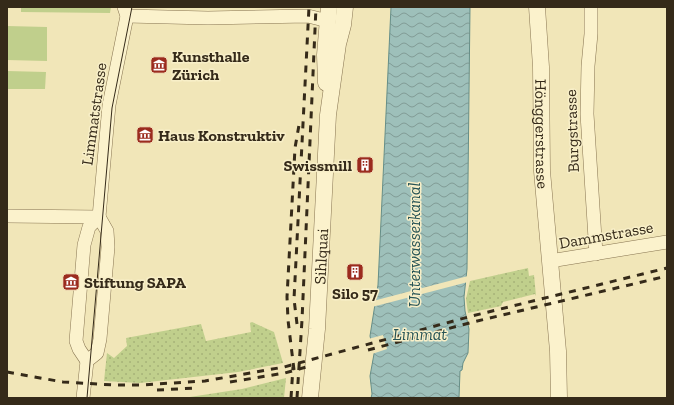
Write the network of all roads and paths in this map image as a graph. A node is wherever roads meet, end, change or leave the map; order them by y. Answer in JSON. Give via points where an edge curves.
{"nodes":[{"id":1,"x":345,"y":7,"type":"edge"},
{"id":2,"x":537,"y":7,"type":"edge"},
{"id":3,"x":591,"y":7,"type":"edge"},
{"id":4,"x":129,"y":10,"type":"edge"},
{"id":5,"x":330,"y":10,"type":"edge"},
{"id":6,"x":338,"y":44,"type":"junction"},
{"id":7,"x":328,"y":115,"type":"junction"},
{"id":8,"x":7,"y":216,"type":"edge"},
{"id":9,"x":99,"y":217,"type":"junction"},
{"id":10,"x":667,"y":242,"type":"edge"},
{"id":11,"x":596,"y":254,"type":"junction"},
{"id":12,"x":550,"y":261,"type":"junction"},
{"id":13,"x":87,"y":360,"type":"junction"},
{"id":14,"x":84,"y":398,"type":"edge"},
{"id":15,"x":310,"y":398,"type":"edge"},
{"id":16,"x":559,"y":398,"type":"edge"}],
"edges":[{"from":1,"to":6,"type":"street","name":"Sihlquai"},
{"from":2,"to":12,"type":"street","name":"Hönggerstrasse","via":[[541,67],[542,171]]},
{"from":3,"to":11,"type":"street","name":"Burgstrasse","via":[[587,114]]},
{"from":4,"to":5,"type":"street","via":[[200,18],[308,16]]},
{"from":4,"to":9,"type":"street","name":"Limmatstrasse","via":[[110,105]]},
{"from":5,"to":6,"type":"street","via":[[336,20]]},
{"from":5,"to":7,"type":"street","name":"Sihlquai","via":[[325,55]]},
{"from":6,"to":7,"type":"street","name":"Sihlquai"},
{"from":7,"to":15,"type":"street","name":"Sihlquai","via":[[317,329]]},
{"from":8,"to":9,"type":"street"},
{"from":9,"to":13,"type":"street","via":[[107,231],[108,254],[100,343],[97,353]]},
{"from":9,"to":13,"type":"street","via":[[89,227],[84,245],[76,341]]},
{"from":10,"to":11,"type":"street","name":"Dammstrasse"},
{"from":11,"to":12,"type":"street","name":"Dammstrasse"},
{"from":12,"to":16,"type":"street","name":"Hönggerstrasse","via":[[558,351]]},
{"from":13,"to":14,"type":"street"}]}
